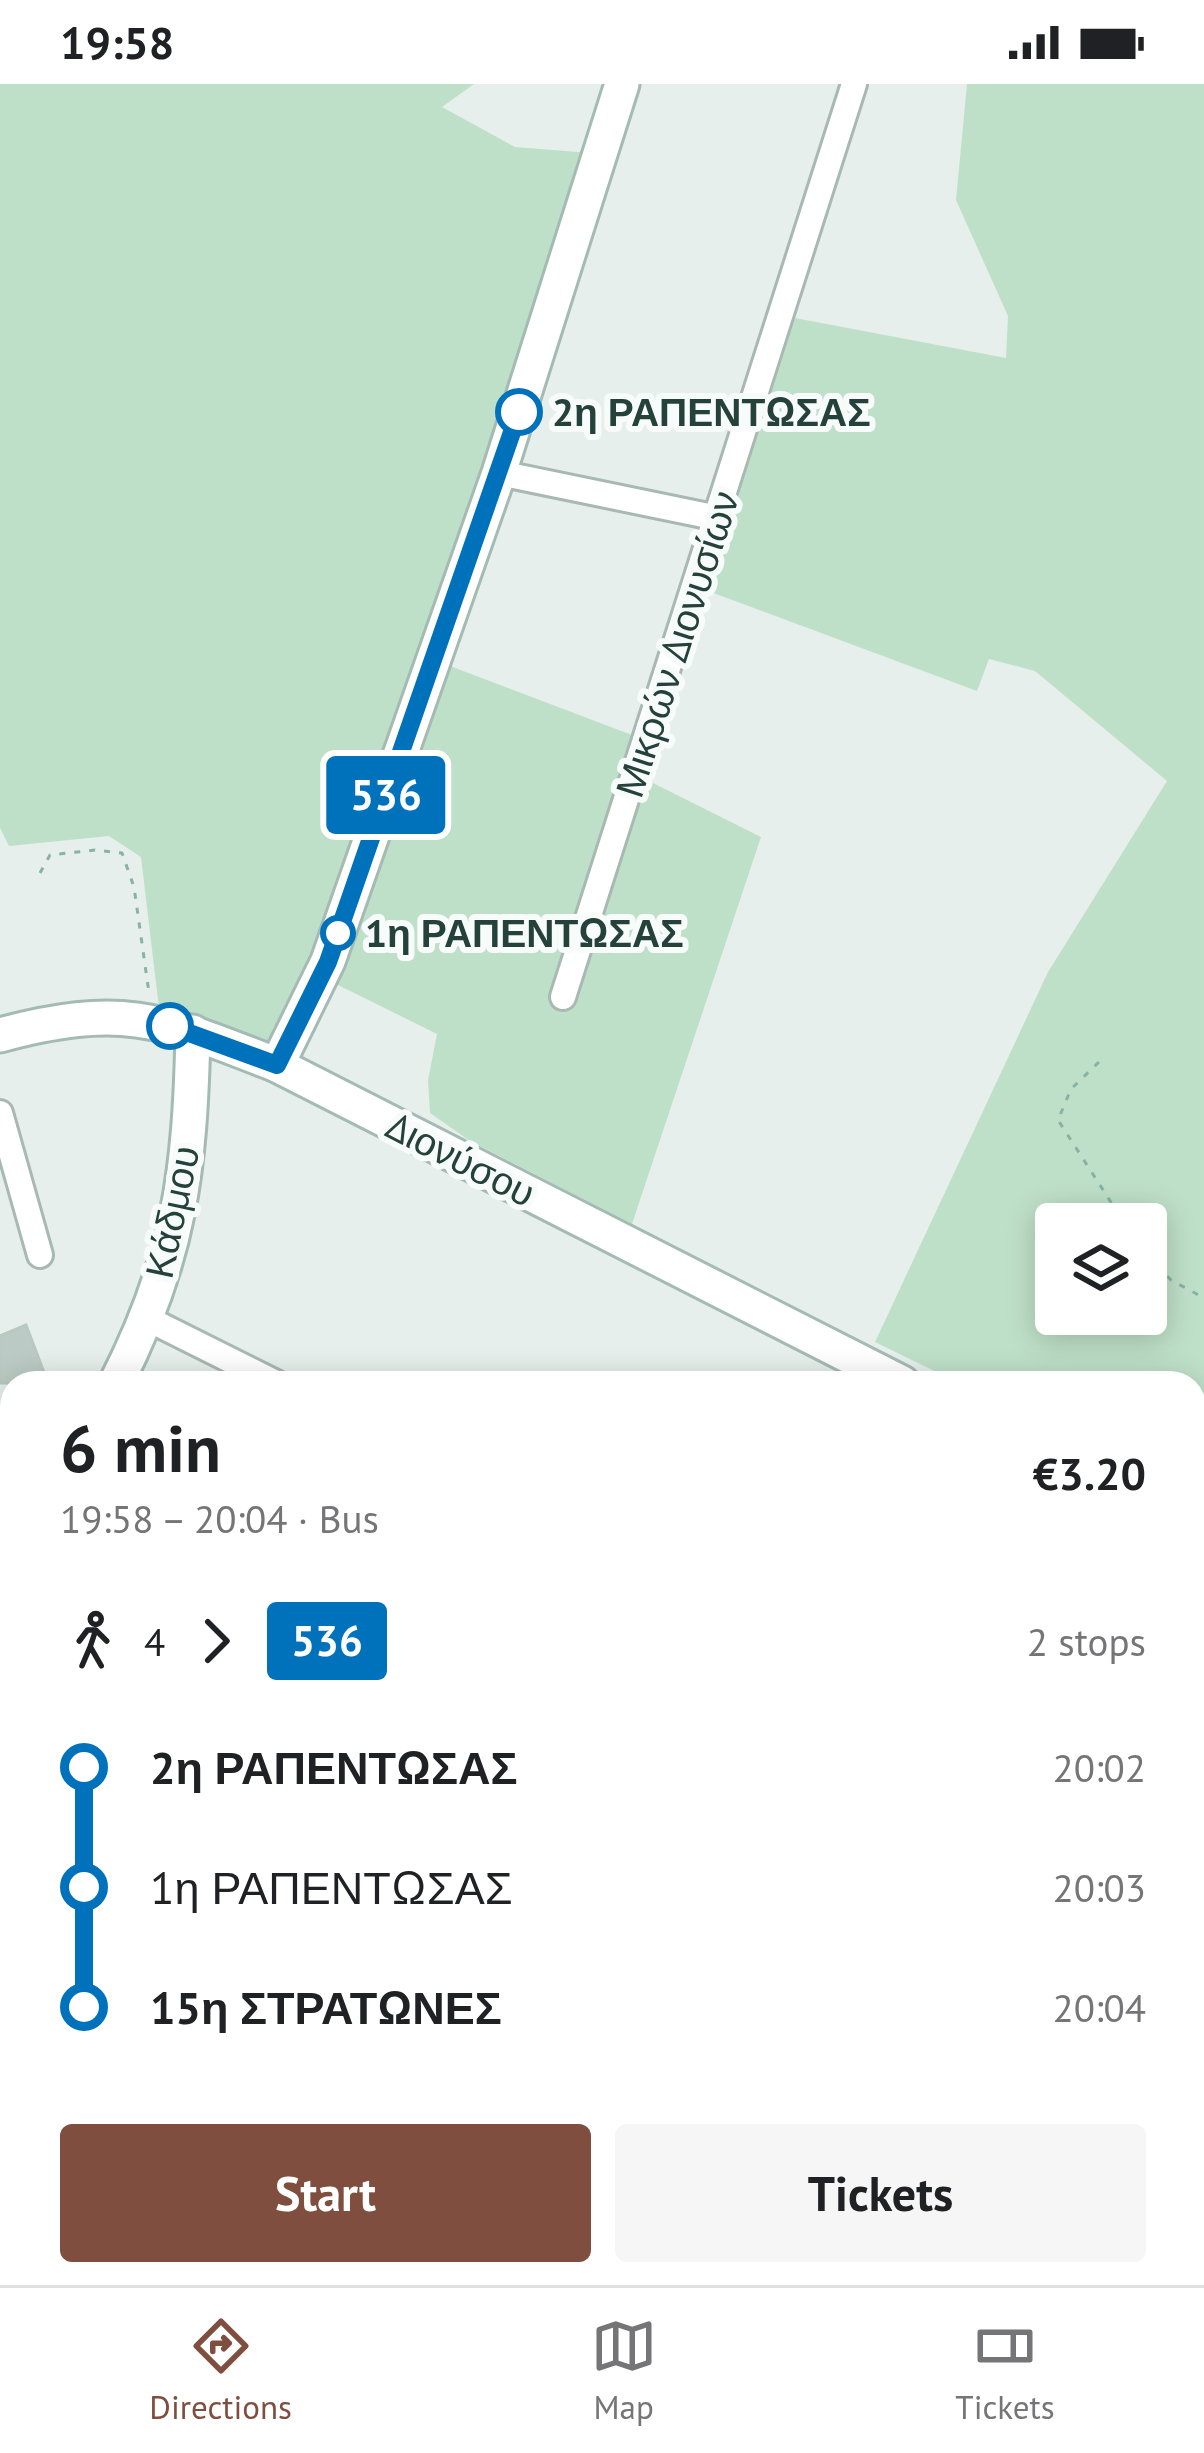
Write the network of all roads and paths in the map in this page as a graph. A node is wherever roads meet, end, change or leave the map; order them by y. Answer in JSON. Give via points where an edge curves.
{"nodes":[{"id":1,"x":622,"y":84,"type":"edge"},
{"id":2,"x":854,"y":84,"type":"edge"},
{"id":3,"x":500,"y":473,"type":"junction"},
{"id":4,"x":718,"y":518,"type":"junction"},
{"id":5,"x":40,"y":873,"type":"dead end"},
{"id":6,"x":562,"y":997,"type":"dead end"},
{"id":7,"x":149,"y":1019,"type":"junction"},
{"id":8,"x":194,"y":1032,"type":"junction"},
{"id":9,"x":0,"y":1035,"type":"edge"},
{"id":10,"x":1100,"y":1061,"type":"dead end"},
{"id":11,"x":277,"y":1065,"type":"junction"},
{"id":12,"x":0,"y":1113,"type":"edge"},
{"id":13,"x":1111,"y":1203,"type":"edge"},
{"id":14,"x":40,"y":1255,"type":"dead end"},
{"id":15,"x":1167,"y":1276,"type":"edge"},
{"id":16,"x":1204,"y":1298,"type":"edge"},
{"id":17,"x":146,"y":1318,"type":"junction"},
{"id":18,"x":122,"y":1371,"type":"edge"},
{"id":19,"x":252,"y":1371,"type":"edge"},
{"id":20,"x":853,"y":1371,"type":"edge"}],
"edges":[{"from":1,"to":3,"type":"street"},
{"from":2,"to":4,"type":"street","name":"Μικρών Διονυσίων"},
{"from":3,"to":4,"type":"street"},
{"from":3,"to":11,"type":"street","via":[[328,962]]},
{"from":4,"to":6,"type":"street","name":"Μικρών Διονυσίων"},
{"from":5,"to":7,"type":"path","via":[[50,854],[122,854],[134,887]]},
{"from":7,"to":8,"type":"street","name":"Διονύσου"},
{"from":7,"to":9,"type":"street","name":"Διονύσου","via":[[78,1017]]},
{"from":8,"to":11,"type":"street","name":"Διονύσου"},
{"from":8,"to":17,"type":"street","name":"Κάδμου","via":[[182,1206]]},
{"from":10,"to":13,"type":"path","via":[[1071,1089],[1058,1120]]},
{"from":11,"to":20,"type":"street","name":"Διονύσου"},
{"from":12,"to":14,"type":"street"},
{"from":15,"to":16,"type":"path"},
{"from":17,"to":18,"type":"street","name":"Κάδμου"},
{"from":17,"to":19,"type":"street"}]}
